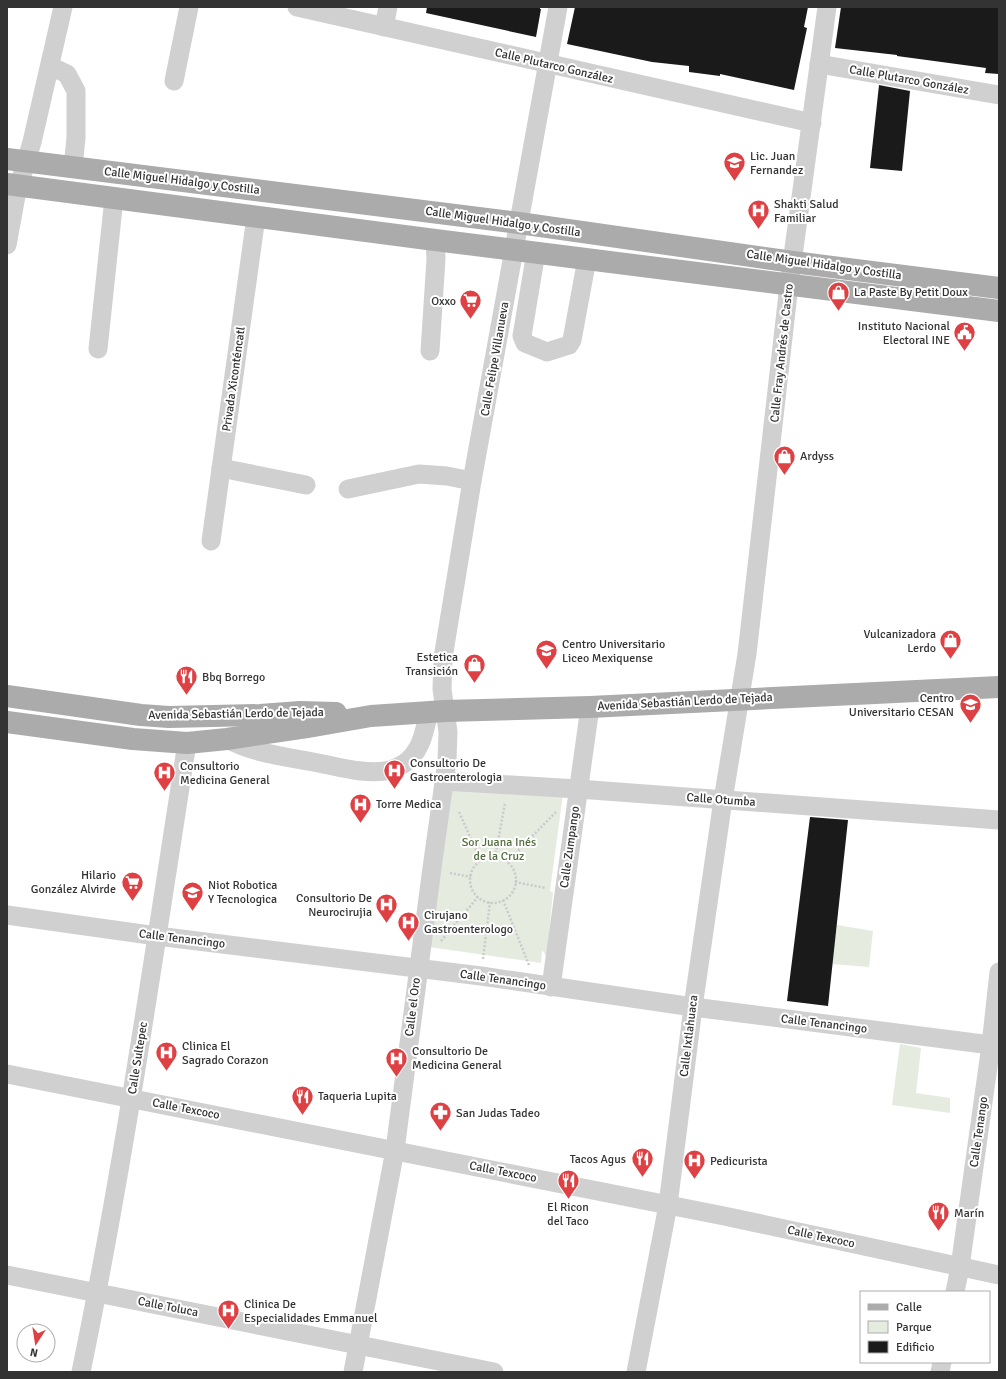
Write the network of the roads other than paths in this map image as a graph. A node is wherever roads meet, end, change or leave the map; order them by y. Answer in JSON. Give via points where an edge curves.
{"nodes":[{"id":1,"x":63,"y":7,"type":"edge"},
{"id":2,"x":189,"y":7,"type":"edge"},
{"id":3,"x":297,"y":7,"type":"edge"},
{"id":4,"x":388,"y":7,"type":"edge"},
{"id":5,"x":558,"y":7,"type":"edge"},
{"id":6,"x":827,"y":7,"type":"edge"},
{"id":7,"x":384,"y":27,"type":"junction"},
{"id":8,"x":547,"y":64,"type":"junction"},
{"id":9,"x":819,"y":64,"type":"junction"},
{"id":10,"x":50,"y":66,"type":"junction"},
{"id":11,"x":174,"y":81,"type":"dead end"},
{"id":12,"x":999,"y":95,"type":"edge"},
{"id":13,"x":812,"y":123,"type":"junction"},
{"id":14,"x":17,"y":160,"type":"edge"},
{"id":15,"x":73,"y":167,"type":"junction"},
{"id":16,"x":13,"y":185,"type":"edge"},
{"id":17,"x":114,"y":198,"type":"junction"},
{"id":18,"x":256,"y":216,"type":"junction"},
{"id":19,"x":519,"y":223,"type":"junction"},
{"id":20,"x":436,"y":240,"type":"junction"},
{"id":21,"x":7,"y":245,"type":"edge"},
{"id":22,"x":525,"y":251,"type":"junction"},
{"id":23,"x":587,"y":259,"type":"junction"},
{"id":24,"x":793,"y":262,"type":"junction"},
{"id":25,"x":789,"y":285,"type":"junction"},
{"id":26,"x":999,"y":288,"type":"edge"},
{"id":27,"x":999,"y":311,"type":"edge"},
{"id":28,"x":98,"y":350,"type":"dead end"},
{"id":29,"x":430,"y":352,"type":"dead end"},
{"id":30,"x":221,"y":468,"type":"junction"},
{"id":31,"x":472,"y":481,"type":"junction"},
{"id":32,"x":306,"y":485,"type":"dead end"},
{"id":33,"x":348,"y":489,"type":"dead end"},
{"id":34,"x":211,"y":541,"type":"dead end"},
{"id":35,"x":999,"y":687,"type":"edge"},
{"id":36,"x":7,"y":696,"type":"edge"},
{"id":37,"x":740,"y":700,"type":"junction"},
{"id":38,"x":590,"y":707,"type":"junction"},
{"id":39,"x":437,"y":712,"type":"junction"},
{"id":40,"x":371,"y":716,"type":"junction"},
{"id":41,"x":7,"y":722,"type":"edge"},
{"id":42,"x":227,"y":739,"type":"junction"},
{"id":43,"x":187,"y":743,"type":"junction"},
{"id":44,"x":444,"y":781,"type":"junction"},
{"id":45,"x":578,"y":790,"type":"junction"},
{"id":46,"x":723,"y":800,"type":"junction"},
{"id":47,"x":999,"y":820,"type":"edge"},
{"id":48,"x":7,"y":915,"type":"edge"},
{"id":49,"x":157,"y":936,"type":"junction"},
{"id":50,"x":418,"y":968,"type":"junction"},
{"id":51,"x":999,"y":972,"type":"edge"},
{"id":52,"x":544,"y":986,"type":"junction"},
{"id":53,"x":693,"y":1007,"type":"junction"},
{"id":54,"x":995,"y":1046,"type":"edge"},
{"id":55,"x":7,"y":1074,"type":"edge"},
{"id":56,"x":132,"y":1098,"type":"junction"},
{"id":57,"x":395,"y":1150,"type":"junction"},
{"id":58,"x":668,"y":1205,"type":"junction"},
{"id":59,"x":960,"y":1268,"type":"junction"},
{"id":60,"x":7,"y":1274,"type":"edge"},
{"id":61,"x":999,"y":1275,"type":"edge"},
{"id":62,"x":955,"y":1291,"type":"edge"},
{"id":63,"x":97,"y":1293,"type":"junction"},
{"id":64,"x":358,"y":1345,"type":"junction"},
{"id":65,"x":81,"y":1372,"type":"edge"},
{"id":66,"x":353,"y":1372,"type":"edge"},
{"id":67,"x":494,"y":1372,"type":"edge"},
{"id":68,"x":636,"y":1372,"type":"edge"}],
"edges":[{"from":1,"to":10,"type":"street"},
{"from":2,"to":11,"type":"street"},
{"from":3,"to":7,"type":"street","name":"Calle Plutarco González"},
{"from":4,"to":7,"type":"street"},
{"from":5,"to":8,"type":"street","name":"Calle Felipe Villanueva"},
{"from":6,"to":9,"type":"street","name":"Calle Fray Andrés de Castro"},
{"from":7,"to":8,"type":"street","name":"Calle Plutarco González"},
{"from":8,"to":13,"type":"street","name":"Calle Plutarco González"},
{"from":8,"to":19,"type":"street","name":"Calle Felipe Villanueva"},
{"from":9,"to":12,"type":"street","name":"Calle Plutarco González"},
{"from":9,"to":13,"type":"street","name":"Calle Fray Andrés de Castro"},
{"from":10,"to":14,"type":"street"},
{"from":10,"to":15,"type":"street","via":[[68,74],[76,91]]},
{"from":13,"to":24,"type":"street","name":"Calle Fray Andrés de Castro"},
{"from":14,"to":15,"type":"main road","name":"Calle Miguel Hidalgo y Costilla"},
{"from":14,"to":16,"type":"street"},
{"from":15,"to":19,"type":"main road","name":"Calle Miguel Hidalgo y Costilla"},
{"from":16,"to":17,"type":"main road","name":"Calle Miguel Hidalgo y Costilla"},
{"from":16,"to":21,"type":"street","via":[[16,196]]},
{"from":17,"to":18,"type":"main road","name":"Calle Miguel Hidalgo y Costilla"},
{"from":17,"to":28,"type":"street"},
{"from":18,"to":20,"type":"main road","name":"Calle Miguel Hidalgo y Costilla"},
{"from":18,"to":30,"type":"street","name":"Privada Xiconténcatl"},
{"from":19,"to":22,"type":"street","name":"Calle Felipe Villanueva"},
{"from":19,"to":24,"type":"main road","name":"Calle Miguel Hidalgo y Costilla"},
{"from":20,"to":22,"type":"main road","name":"Calle Miguel Hidalgo y Costilla"},
{"from":20,"to":29,"type":"street"},
{"from":22,"to":23,"type":"main road","name":"Calle Miguel Hidalgo y Costilla"},
{"from":22,"to":23,"type":"street","via":[[522,336],[525,343],[548,352],[569,345],[572,340]]},
{"from":22,"to":31,"type":"street","name":"Calle Felipe Villanueva"},
{"from":23,"to":25,"type":"main road","name":"Calle Miguel Hidalgo y Costilla"},
{"from":24,"to":25,"type":"street","name":"Calle Fray Andrés de Castro"},
{"from":24,"to":26,"type":"main road","name":"Calle Miguel Hidalgo y Costilla"},
{"from":25,"to":27,"type":"main road","name":"Calle Miguel Hidalgo y Costilla"},
{"from":25,"to":37,"type":"street","name":"Calle Fray Andrés de Castro"},
{"from":30,"to":32,"type":"street"},
{"from":30,"to":34,"type":"street","name":"Privada Xiconténcatl"},
{"from":31,"to":33,"type":"street","via":[[419,474]]},
{"from":31,"to":39,"type":"street","name":"Calle Felipe Villanueva","via":[[443,658],[442,689]]},
{"from":35,"to":37,"type":"main road","name":"Avenida Sebastián Lerdo de Tejada"},
{"from":36,"to":40,"type":"main road","name":"Avenida Sebastián Lerdo de Tejada","via":[[168,717],[300,712]]},
{"from":37,"to":38,"type":"main road","name":"Avenida Sebastián Lerdo de Tejada"},
{"from":37,"to":46,"type":"street","name":"Calle Ixtlahuaca"},
{"from":38,"to":39,"type":"main road","name":"Avenida Sebastián Lerdo de Tejada"},
{"from":38,"to":45,"type":"street","name":"Calle Zumpango"},
{"from":39,"to":40,"type":"main road","name":"Avenida Sebastián Lerdo de Tejada"},
{"from":39,"to":42,"type":"street","via":[[420,746],[412,756],[396,768],[385,771],[351,769],[264,753]]},
{"from":39,"to":44,"type":"street","name":"Calle el Oro","via":[[448,732]]},
{"from":40,"to":42,"type":"main road","name":"Avenida Sebastián Lerdo de Tejada"},
{"from":41,"to":43,"type":"main road","name":"Avenida Sebastián Lerdo de Tejada","via":[[133,739]]},
{"from":42,"to":43,"type":"main road","name":"Avenida Sebastián Lerdo de Tejada"},
{"from":43,"to":49,"type":"street","name":"Calle Sultepec"},
{"from":44,"to":45,"type":"street","name":"Calle Otumba"},
{"from":44,"to":50,"type":"street","name":"Calle el Oro"},
{"from":45,"to":46,"type":"street","name":"Calle Otumba"},
{"from":45,"to":52,"type":"street","name":"Calle Zumpango","via":[[564,890]]},
{"from":46,"to":47,"type":"street","name":"Calle Otumba"},
{"from":46,"to":53,"type":"street","name":"Calle Ixtlahuaca"},
{"from":48,"to":49,"type":"street","name":"Calle Tenancingo"},
{"from":49,"to":50,"type":"street","name":"Calle Tenancingo"},
{"from":49,"to":56,"type":"street","name":"Calle Sultepec"},
{"from":50,"to":52,"type":"street","name":"Calle Tenancingo"},
{"from":50,"to":57,"type":"street","name":"Calle el Oro"},
{"from":51,"to":54,"type":"street","name":"Calle Tenango"},
{"from":52,"to":53,"type":"street","name":"Calle Tenancingo"},
{"from":53,"to":54,"type":"street","name":"Calle Tenancingo"},
{"from":53,"to":58,"type":"street","name":"Calle Ixtlahuaca"},
{"from":54,"to":59,"type":"street","name":"Calle Tenango"},
{"from":55,"to":56,"type":"street","name":"Calle Texcoco"},
{"from":56,"to":57,"type":"street","name":"Calle Texcoco"},
{"from":56,"to":63,"type":"street","name":"Calle Sultepec"},
{"from":57,"to":58,"type":"street","name":"Calle Texcoco"},
{"from":57,"to":64,"type":"street","name":"Calle el Oro"},
{"from":58,"to":59,"type":"street","name":"Calle Texcoco"},
{"from":58,"to":68,"type":"street","name":"Calle Ixtlahuaca"},
{"from":59,"to":61,"type":"street","name":"Calle Texcoco"},
{"from":59,"to":62,"type":"street","name":"Calle Tenango"},
{"from":60,"to":63,"type":"street","name":"Calle Toluca"},
{"from":63,"to":64,"type":"street","name":"Calle Toluca"},
{"from":63,"to":65,"type":"street","name":"Calle Sultepec"},
{"from":64,"to":66,"type":"street","name":"Calle el Oro"},
{"from":64,"to":67,"type":"street","name":"Calle Toluca"}]}
